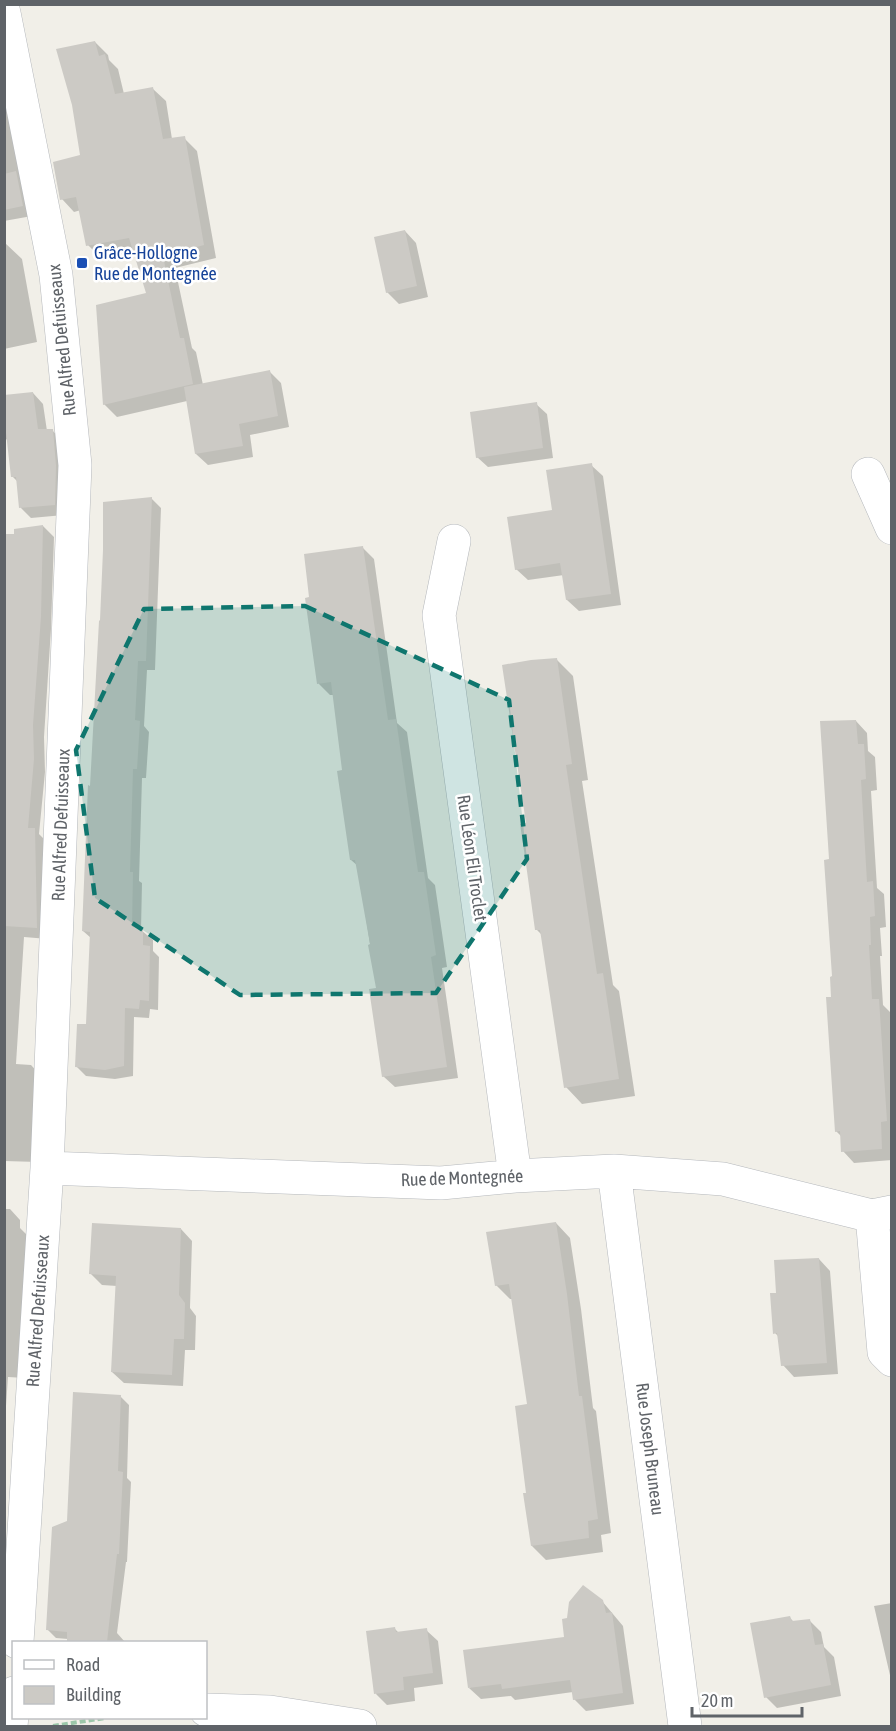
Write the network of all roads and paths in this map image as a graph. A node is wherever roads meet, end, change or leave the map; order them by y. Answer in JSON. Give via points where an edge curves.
{"nodes":[{"id":1,"x":4,"y":13,"type":"edge"},
{"id":2,"x":868,"y":474,"type":"dead end"},
{"id":3,"x":891,"y":528,"type":"edge"},
{"id":4,"x":454,"y":541,"type":"dead end"},
{"id":5,"x":47,"y":1168,"type":"junction"},
{"id":6,"x":614,"y":1171,"type":"junction"},
{"id":7,"x":515,"y":1176,"type":"junction"},
{"id":8,"x":882,"y":1214,"type":"edge"},
{"id":9,"x":891,"y":1360,"type":"edge"},
{"id":10,"x":17,"y":1641,"type":"edge"},
{"id":11,"x":207,"y":1710,"type":"edge"},
{"id":12,"x":98,"y":1719,"type":"edge"},
{"id":13,"x":53,"y":1726,"type":"edge"},
{"id":14,"x":360,"y":1726,"type":"edge"},
{"id":15,"x":685,"y":1726,"type":"edge"}],
"edges":[{"from":1,"to":5,"type":"street","name":"Rue Alfred Defuisseaux","via":[[56,275],[75,465]]},
{"from":2,"to":3,"type":"street"},
{"from":4,"to":7,"type":"street","name":"Rue Léon Eli Troclet","via":[[439,615]]},
{"from":5,"to":7,"type":"street","name":"Rue de Montegnée","via":[[441,1183]]},
{"from":5,"to":10,"type":"street","name":"Rue Alfred Defuisseaux"},
{"from":6,"to":7,"type":"street","name":"Rue de Montegnée"},
{"from":6,"to":8,"type":"street","name":"Rue de Montegnée","via":[[723,1179]]},
{"from":6,"to":15,"type":"street","name":"Rue Joseph Bruneau"},
{"from":8,"to":9,"type":"street","name":"Rue de Montegnée","via":[[884,1353]]},
{"from":11,"to":14,"type":"street","via":[[270,1712]]},
{"from":12,"to":13,"type":"path"}]}
